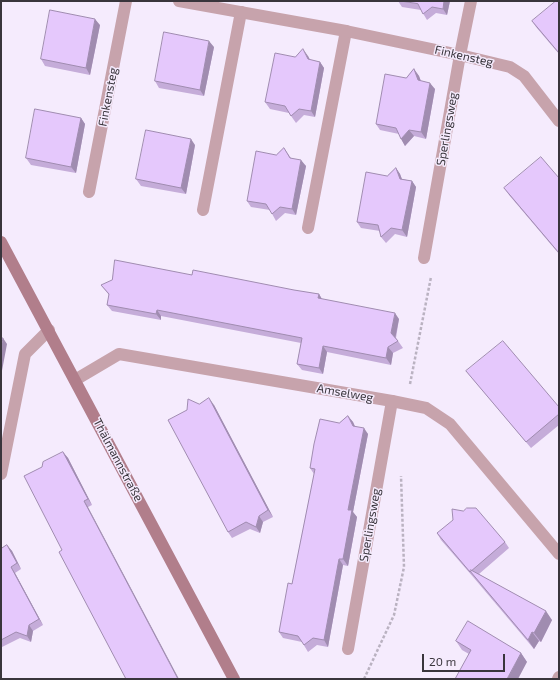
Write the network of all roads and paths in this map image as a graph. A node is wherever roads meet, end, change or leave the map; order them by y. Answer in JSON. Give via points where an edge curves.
{"nodes":[{"id":1,"x":126,"y":1,"type":"edge"},
{"id":2,"x":180,"y":1,"type":"edge"},
{"id":3,"x":471,"y":1,"type":"edge"},
{"id":4,"x":241,"y":12,"type":"junction"},
{"id":5,"x":346,"y":31,"type":"junction"},
{"id":6,"x":460,"y":55,"type":"junction"},
{"id":7,"x":559,"y":121,"type":"edge"},
{"id":8,"x":89,"y":192,"type":"dead end"},
{"id":9,"x":203,"y":210,"type":"dead end"},
{"id":10,"x":308,"y":228,"type":"dead end"},
{"id":11,"x":1,"y":242,"type":"edge"},
{"id":12,"x":424,"y":258,"type":"joint"},
{"id":13,"x":49,"y":330,"type":"junction"},
{"id":14,"x":75,"y":380,"type":"junction"},
{"id":15,"x":392,"y":400,"type":"junction"},
{"id":16,"x":407,"y":404,"type":"junction"},
{"id":17,"x":401,"y":472,"type":"dead end"},
{"id":18,"x":1,"y":474,"type":"edge"},
{"id":19,"x":559,"y":554,"type":"edge"},
{"id":20,"x":348,"y":648,"type":"dead end"},
{"id":21,"x":234,"y":679,"type":"edge"},
{"id":22,"x":364,"y":679,"type":"edge"}],
"edges":[{"from":1,"to":8,"type":"street","name":"Finkensteg"},
{"from":2,"to":4,"type":"street","name":"Finkensteg"},
{"from":3,"to":6,"type":"street","name":"Sperlingsweg"},
{"from":4,"to":5,"type":"street","name":"Finkensteg"},
{"from":4,"to":9,"type":"street"},
{"from":5,"to":6,"type":"street","name":"Finkensteg"},
{"from":5,"to":10,"type":"street"},
{"from":6,"to":7,"type":"street","name":"Finkensteg","via":[[510,67],[524,76]]},
{"from":6,"to":12,"type":"street","name":"Sperlingsweg"},
{"from":11,"to":13,"type":"street","name":"Thälmannstraße"},
{"from":12,"to":16,"type":"path","via":[[434,262]]},
{"from":13,"to":14,"type":"street","name":"Thälmannstraße"},
{"from":13,"to":18,"type":"street","via":[[25,354]]},
{"from":14,"to":15,"type":"street","name":"Amselweg","via":[[118,354]]},
{"from":14,"to":21,"type":"street","name":"Thälmannstraße"},
{"from":15,"to":16,"type":"street","name":"Amselweg"},
{"from":15,"to":20,"type":"street","name":"Sperlingsweg"},
{"from":16,"to":19,"type":"street","name":"Amselweg","via":[[426,408],[450,424]]},
{"from":17,"to":22,"type":"path","via":[[404,567],[394,615]]}]}
